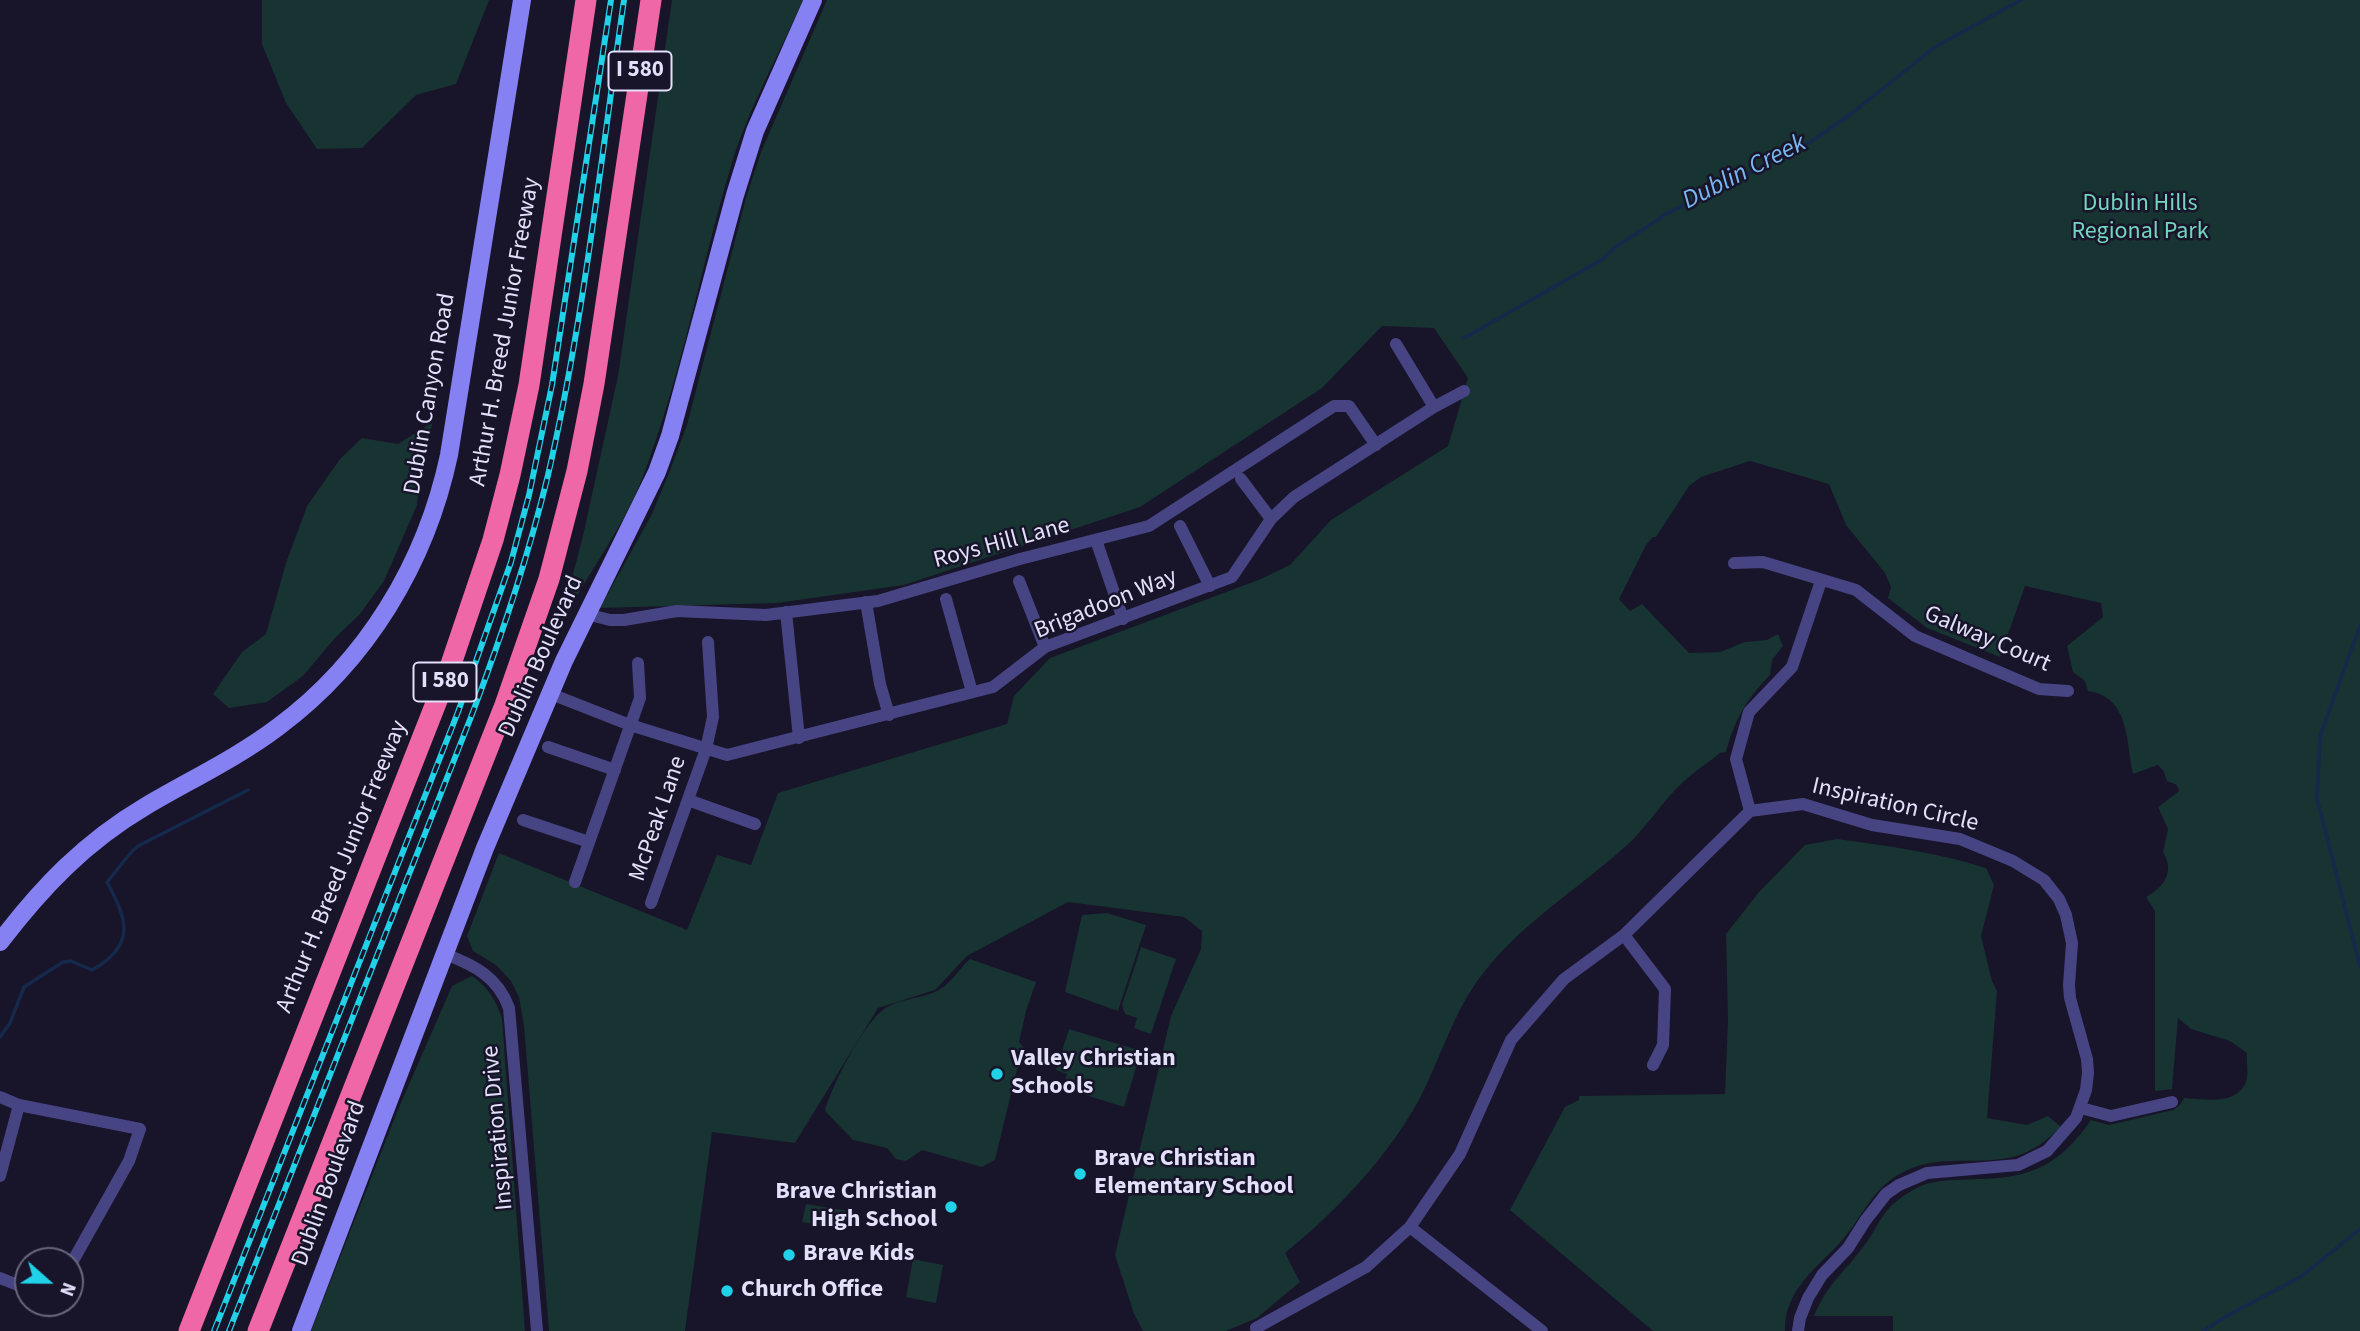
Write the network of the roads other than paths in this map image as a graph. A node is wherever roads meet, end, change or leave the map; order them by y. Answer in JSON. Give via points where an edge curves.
{"nodes":[{"id":1,"x":522,"y":0,"type":"edge"},
{"id":2,"x":586,"y":0,"type":"edge"},
{"id":3,"x":651,"y":0,"type":"edge"},
{"id":4,"x":813,"y":0,"type":"edge"},
{"id":5,"x":1396,"y":344,"type":"dead end"},
{"id":6,"x":1464,"y":391,"type":"dead end"},
{"id":7,"x":1434,"y":407,"type":"junction"},
{"id":8,"x":1376,"y":445,"type":"junction"},
{"id":9,"x":1241,"y":479,"type":"dead end"},
{"id":10,"x":1271,"y":519,"type":"junction"},
{"id":11,"x":1180,"y":526,"type":"dead end"},
{"id":12,"x":1096,"y":540,"type":"junction"},
{"id":13,"x":1734,"y":563,"type":"dead end"},
{"id":14,"x":1019,"y":581,"type":"dead end"},
{"id":15,"x":1821,"y":581,"type":"junction"},
{"id":16,"x":1210,"y":586,"type":"junction"},
{"id":17,"x":946,"y":599,"type":"dead end"},
{"id":18,"x":866,"y":602,"type":"junction"},
{"id":19,"x":786,"y":612,"type":"junction"},
{"id":20,"x":586,"y":614,"type":"junction"},
{"id":21,"x":1123,"y":619,"type":"junction"},
{"id":22,"x":708,"y":642,"type":"dead end"},
{"id":23,"x":1045,"y":647,"type":"junction"},
{"id":24,"x":638,"y":663,"type":"dead end"},
{"id":25,"x":2068,"y":691,"type":"dead end"},
{"id":26,"x":972,"y":692,"type":"junction"},
{"id":27,"x":551,"y":694,"type":"junction"},
{"id":28,"x":889,"y":715,"type":"junction"},
{"id":29,"x":631,"y":724,"type":"junction"},
{"id":30,"x":799,"y":738,"type":"junction"},
{"id":31,"x":548,"y":747,"type":"dead end"},
{"id":32,"x":706,"y":749,"type":"junction"},
{"id":33,"x":615,"y":770,"type":"junction"},
{"id":34,"x":688,"y":800,"type":"junction"},
{"id":35,"x":1750,"y":811,"type":"junction"},
{"id":36,"x":523,"y":820,"type":"dead end"},
{"id":37,"x":755,"y":824,"type":"dead end"},
{"id":38,"x":589,"y":842,"type":"junction"},
{"id":39,"x":575,"y":882,"type":"dead end"},
{"id":40,"x":651,"y":903,"type":"dead end"},
{"id":41,"x":1624,"y":935,"type":"junction"},
{"id":42,"x":0,"y":942,"type":"edge"},
{"id":43,"x":445,"y":954,"type":"junction"},
{"id":44,"x":1653,"y":1065,"type":"dead end"},
{"id":45,"x":0,"y":1097,"type":"edge"},
{"id":46,"x":2172,"y":1102,"type":"dead end"},
{"id":47,"x":19,"y":1105,"type":"junction"},
{"id":48,"x":2081,"y":1108,"type":"junction"},
{"id":49,"x":0,"y":1176,"type":"edge"},
{"id":50,"x":1410,"y":1227,"type":"junction"},
{"id":51,"x":81,"y":1247,"type":"edge"},
{"id":52,"x":1254,"y":1330,"type":"edge"},
{"id":53,"x":189,"y":1331,"type":"edge"},
{"id":54,"x":258,"y":1331,"type":"edge"},
{"id":55,"x":301,"y":1331,"type":"edge"},
{"id":56,"x":537,"y":1331,"type":"edge"},
{"id":57,"x":1542,"y":1331,"type":"edge"},
{"id":58,"x":1798,"y":1331,"type":"edge"}],
"edges":[{"from":1,"to":42,"type":"street","name":"Dublin Canyon Road","via":[[446,467],[428,527],[401,585],[359,648],[306,704],[260,740],[144,807],[85,848],[50,880]]},
{"from":2,"to":53,"type":"highway","name":"Arthur H. Breed Junior Freeway","number":"I 580","via":[[529,385],[493,540],[449,670]]},
{"from":3,"to":54,"type":"highway","number":"I 580","via":[[594,384],[575,482],[549,579],[505,705]]},
{"from":4,"to":20,"type":"street","name":"Dublin Boulevard","via":[[755,131],[657,472]]},
{"from":5,"to":7,"type":"street"},
{"from":6,"to":7,"type":"street","name":"Brigadoon Way"},
{"from":7,"to":8,"type":"street","name":"Brigadoon Way"},
{"from":8,"to":10,"type":"street","name":"Brigadoon Way","via":[[1294,497]]},
{"from":8,"to":12,"type":"street","name":"Roys Hill Lane","via":[[1349,406],[1334,406],[1149,526]]},
{"from":9,"to":10,"type":"street"},
{"from":10,"to":16,"type":"street","name":"Brigadoon Way","via":[[1232,577]]},
{"from":11,"to":16,"type":"street"},
{"from":12,"to":18,"type":"street","name":"Roys Hill Lane"},
{"from":12,"to":21,"type":"street"},
{"from":13,"to":15,"type":"street","name":"Galway Court","via":[[1763,562]]},
{"from":14,"to":23,"type":"street"},
{"from":15,"to":25,"type":"street","name":"Galway Court","via":[[1856,590],[1915,636],[2039,690]]},
{"from":15,"to":35,"type":"street","via":[[1792,667],[1749,712],[1736,759]]},
{"from":16,"to":21,"type":"street","name":"Brigadoon Way"},
{"from":17,"to":26,"type":"street"},
{"from":18,"to":19,"type":"street","name":"Roys Hill Lane"},
{"from":18,"to":28,"type":"street"},
{"from":19,"to":20,"type":"street","name":"Roys Hill Lane","via":[[677,611],[617,620]]},
{"from":19,"to":30,"type":"street"},
{"from":20,"to":27,"type":"street","name":"Dublin Boulevard"},
{"from":21,"to":23,"type":"street","name":"Brigadoon Way"},
{"from":22,"to":32,"type":"street","name":"McPeak Lane","via":[[713,717]]},
{"from":23,"to":26,"type":"street","name":"Brigadoon Way","via":[[993,687]]},
{"from":24,"to":29,"type":"street","via":[[640,698]]},
{"from":26,"to":28,"type":"street","name":"Brigadoon Way"},
{"from":27,"to":29,"type":"street","name":"Brigadoon Way"},
{"from":27,"to":43,"type":"street","name":"Dublin Boulevard"},
{"from":28,"to":30,"type":"street","name":"Brigadoon Way"},
{"from":29,"to":32,"type":"street","name":"Brigadoon Way"},
{"from":29,"to":33,"type":"street"},
{"from":30,"to":32,"type":"street","name":"Brigadoon Way","via":[[727,755]]},
{"from":31,"to":33,"type":"street"},
{"from":32,"to":34,"type":"street","name":"McPeak Lane"},
{"from":33,"to":38,"type":"street"},
{"from":34,"to":37,"type":"street"},
{"from":34,"to":40,"type":"street","name":"McPeak Lane"},
{"from":35,"to":41,"type":"street"},
{"from":35,"to":48,"type":"street","name":"Inspiration Circle","via":[[1802,804],[1872,825],[1960,839],[2045,880],[2066,915],[2072,943],[2070,998],[2088,1073]]},
{"from":36,"to":38,"type":"street"},
{"from":38,"to":39,"type":"street"},
{"from":41,"to":44,"type":"street","via":[[1665,989],[1663,1045]]},
{"from":41,"to":50,"type":"street","via":[[1564,979],[1511,1041],[1460,1154]]},
{"from":43,"to":55,"type":"street","name":"Dublin Boulevard"},
{"from":43,"to":56,"type":"street","name":"Inspiration Drive","via":[[488,975],[509,1008]]},
{"from":45,"to":47,"type":"street"},
{"from":46,"to":48,"type":"street","via":[[2111,1116]]},
{"from":47,"to":49,"type":"street"},
{"from":47,"to":51,"type":"street","via":[[140,1129],[129,1161]]},
{"from":48,"to":58,"type":"street","name":"Inspiration Circle","via":[[2060,1139],[2032,1159],[2003,1167],[1927,1172],[1886,1194],[1849,1248],[1822,1276],[1808,1298]]},
{"from":50,"to":52,"type":"street","via":[[1366,1267]]},
{"from":50,"to":57,"type":"street"}]}
